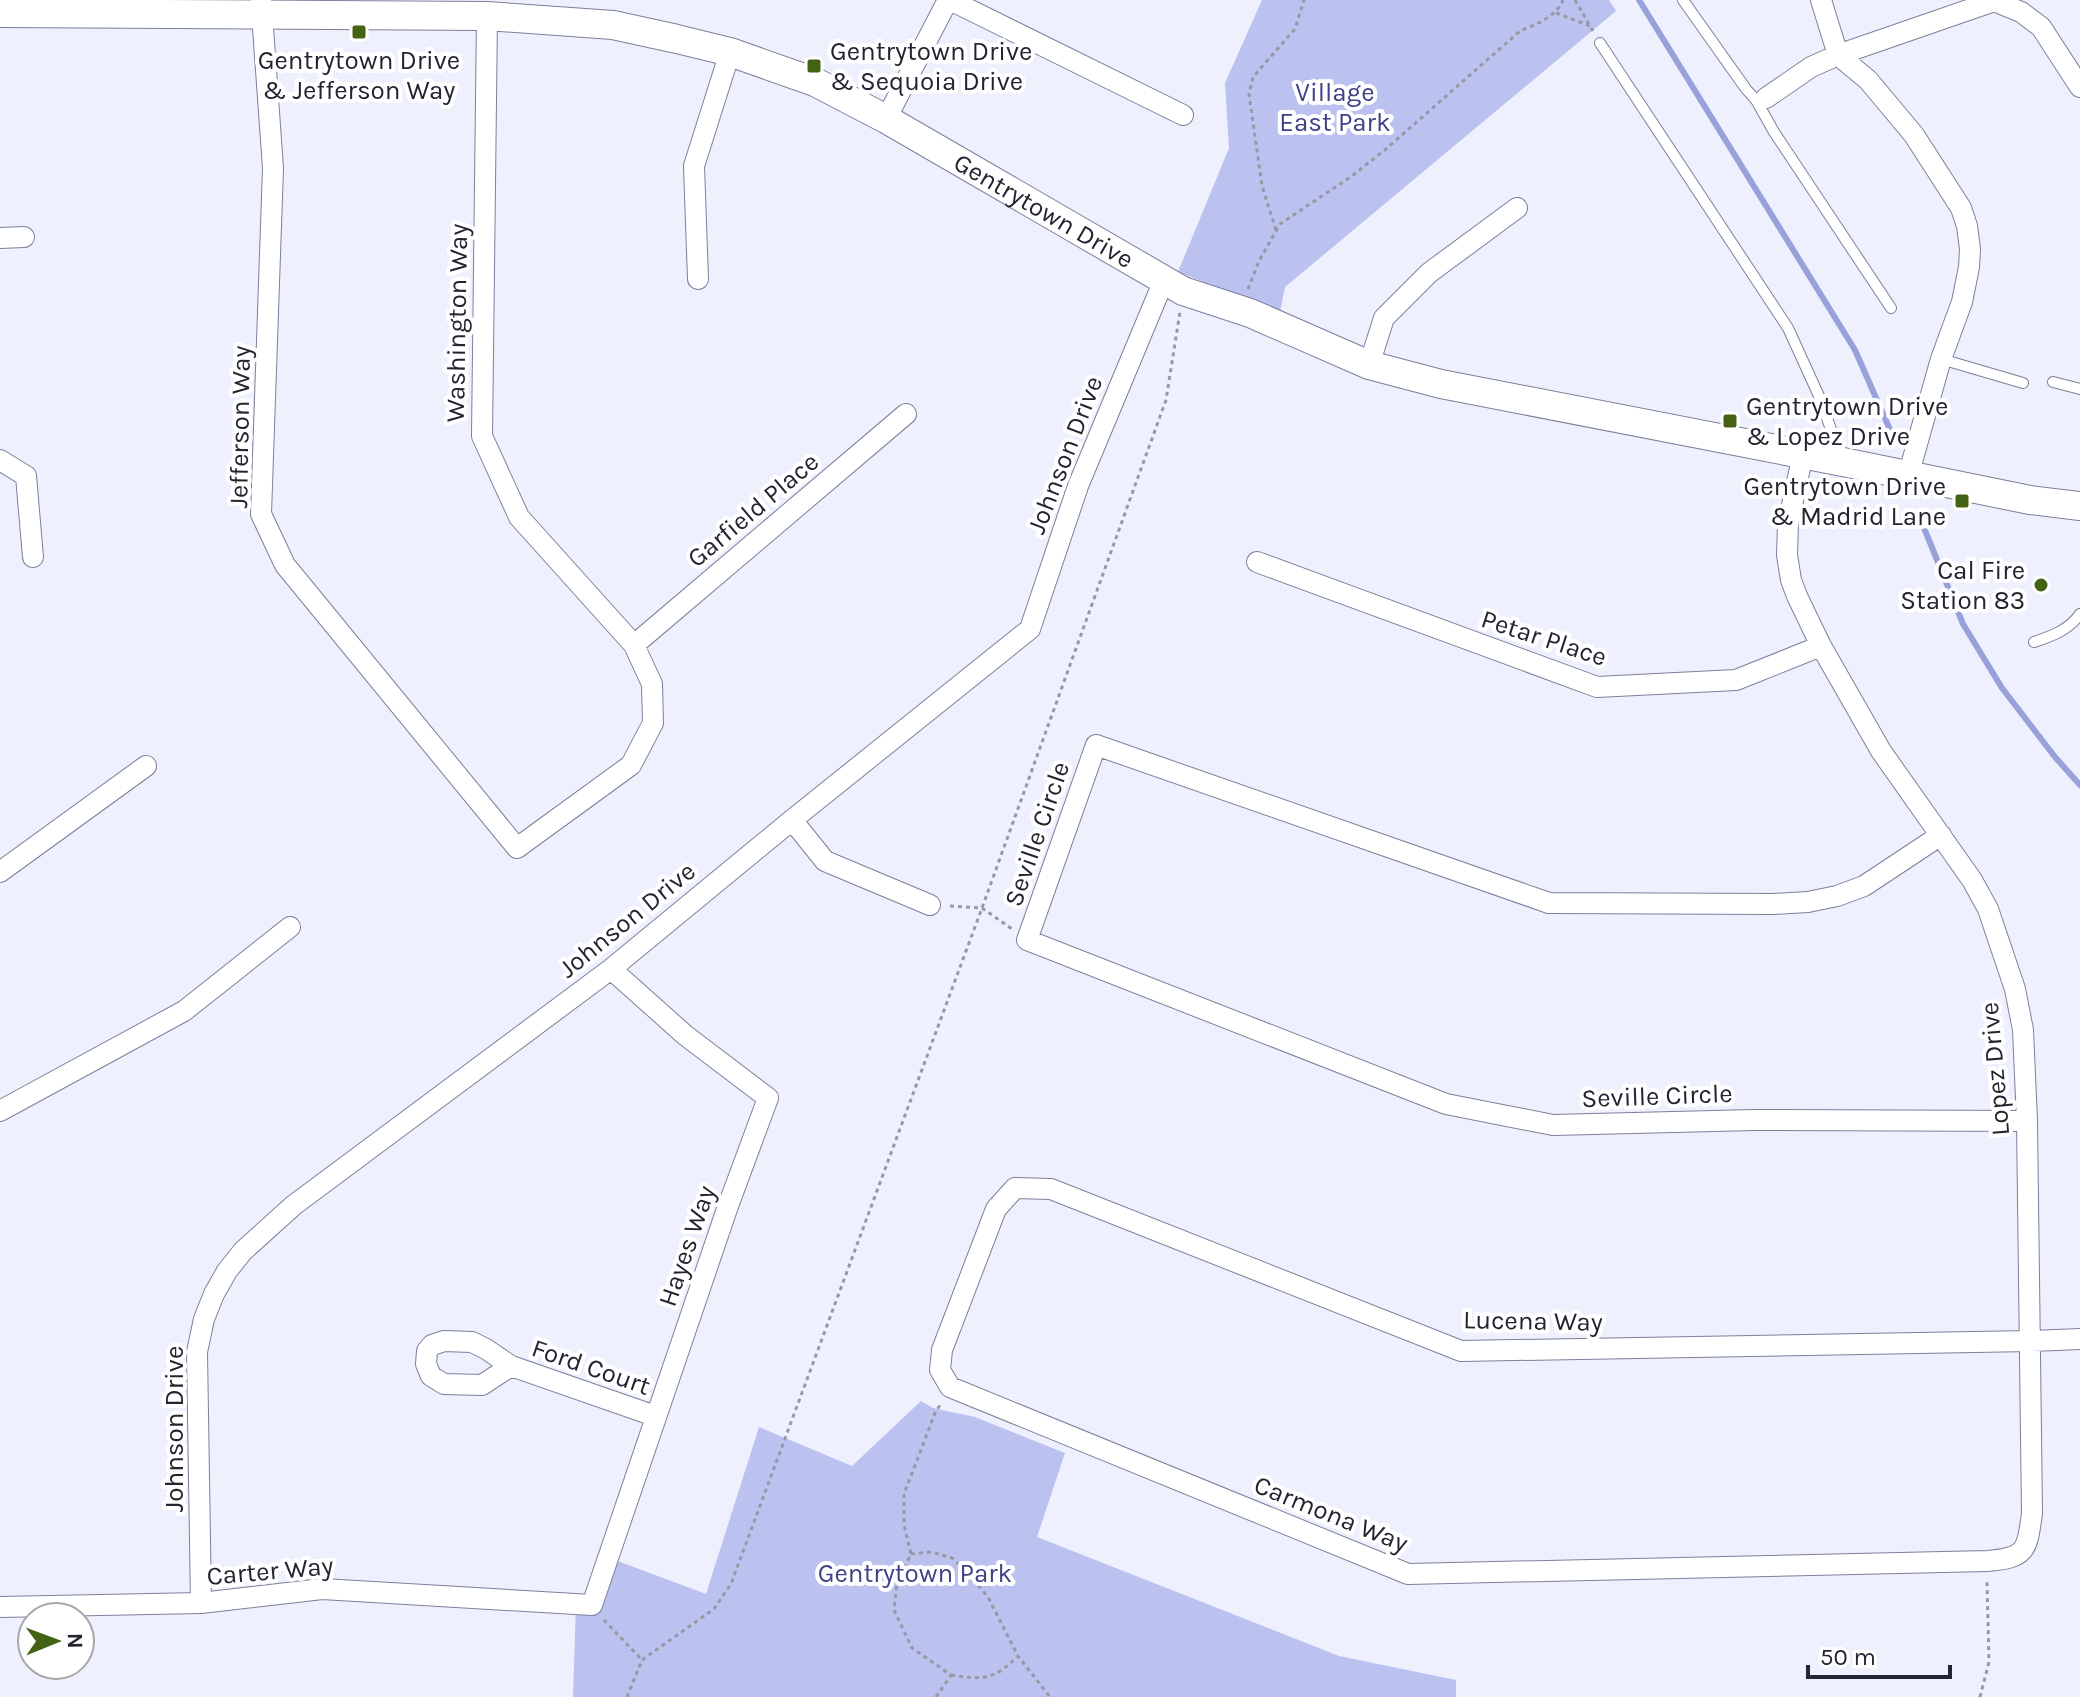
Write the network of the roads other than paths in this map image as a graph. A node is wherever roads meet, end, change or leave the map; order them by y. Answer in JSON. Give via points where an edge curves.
{"nodes":[{"id":1,"x":949,"y":0,"type":"edge"},
{"id":2,"x":1683,"y":0,"type":"edge"},
{"id":3,"x":1821,"y":0,"type":"edge"},
{"id":4,"x":1994,"y":1,"type":"edge"},
{"id":5,"x":262,"y":8,"type":"edge"},
{"id":6,"x":0,"y":13,"type":"edge"},
{"id":7,"x":487,"y":16,"type":"junction"},
{"id":8,"x":1600,"y":43,"type":"road end"},
{"id":9,"x":730,"y":52,"type":"junction"},
{"id":10,"x":1838,"y":55,"type":"junction"},
{"id":11,"x":2080,"y":87,"type":"edge"},
{"id":12,"x":1761,"y":99,"type":"junction"},
{"id":13,"x":1183,"y":115,"type":"dead end"},
{"id":14,"x":886,"y":119,"type":"junction"},
{"id":15,"x":1517,"y":208,"type":"dead end"},
{"id":16,"x":24,"y":237,"type":"dead end"},
{"id":17,"x":0,"y":238,"type":"edge"},
{"id":18,"x":698,"y":279,"type":"dead end"},
{"id":19,"x":1173,"y":286,"type":"junction"},
{"id":20,"x":1891,"y":308,"type":"dead end"},
{"id":21,"x":1941,"y":359,"type":"junction"},
{"id":22,"x":1369,"y":365,"type":"junction"},
{"id":23,"x":2053,"y":382,"type":"dead end"},
{"id":24,"x":2023,"y":383,"type":"dead end"},
{"id":25,"x":2080,"y":389,"type":"edge"},
{"id":26,"x":906,"y":414,"type":"dead end"},
{"id":27,"x":1803,"y":454,"type":"junction"},
{"id":28,"x":0,"y":460,"type":"edge"},
{"id":29,"x":1843,"y":462,"type":"junction"},
{"id":30,"x":1908,"y":476,"type":"junction"},
{"id":31,"x":2080,"y":506,"type":"edge"},
{"id":32,"x":33,"y":557,"type":"dead end"},
{"id":33,"x":1257,"y":562,"type":"dead end"},
{"id":34,"x":2080,"y":614,"type":"edge"},
{"id":35,"x":2034,"y":642,"type":"dead end"},
{"id":36,"x":634,"y":645,"type":"junction"},
{"id":37,"x":1821,"y":646,"type":"junction"},
{"id":38,"x":146,"y":766,"type":"dead end"},
{"id":39,"x":792,"y":820,"type":"junction"},
{"id":40,"x":1941,"y":835,"type":"junction"},
{"id":41,"x":517,"y":848,"type":"joint"},
{"id":42,"x":0,"y":872,"type":"edge"},
{"id":43,"x":930,"y":905,"type":"road end"},
{"id":44,"x":290,"y":927,"type":"dead end"},
{"id":45,"x":611,"y":969,"type":"junction"},
{"id":46,"x":0,"y":1111,"type":"edge"},
{"id":47,"x":2027,"y":1121,"type":"junction"},
{"id":48,"x":2080,"y":1339,"type":"edge"},
{"id":49,"x":2030,"y":1341,"type":"junction"},
{"id":50,"x":511,"y":1366,"type":"dead end"},
{"id":51,"x":950,"y":1387,"type":"joint"},
{"id":52,"x":655,"y":1416,"type":"junction"},
{"id":53,"x":2025,"y":1548,"type":"joint"},
{"id":54,"x":201,"y":1603,"type":"junction"},
{"id":55,"x":592,"y":1605,"type":"joint"},
{"id":56,"x":0,"y":1607,"type":"edge"}],
"edges":[{"from":1,"to":13,"type":"street"},
{"from":1,"to":14,"type":"street"},
{"from":2,"to":12,"type":"lane"},
{"from":3,"to":10,"type":"street"},
{"from":4,"to":10,"type":"street"},
{"from":4,"to":11,"type":"street","via":[[2041,27]]},
{"from":5,"to":6,"type":"street","name":"Gentrytown Drive"},
{"from":5,"to":7,"type":"street","name":"Gentrytown Drive"},
{"from":5,"to":41,"type":"street","name":"Jefferson Way","via":[[273,168],[261,514],[285,565]]},
{"from":7,"to":9,"type":"street","name":"Gentrytown Drive","via":[[613,25]]},
{"from":7,"to":36,"type":"street","name":"Washington Way","via":[[482,436],[519,517]]},
{"from":8,"to":29,"type":"lane","via":[[1788,328]]},
{"from":9,"to":14,"type":"street","name":"Gentrytown Drive","via":[[815,82]]},
{"from":9,"to":18,"type":"street","via":[[694,166]]},
{"from":10,"to":12,"type":"street"},
{"from":10,"to":21,"type":"street","via":[[1892,108],[1961,208],[1969,267]]},
{"from":12,"to":20,"type":"lane","via":[[1774,132]]},
{"from":14,"to":19,"type":"street","name":"Gentrytown Drive"},
{"from":15,"to":22,"type":"street","via":[[1429,273],[1384,318]]},
{"from":16,"to":17,"type":"street"},
{"from":19,"to":22,"type":"street","name":"Gentrytown Drive"},
{"from":19,"to":39,"type":"street","name":"Johnson Drive","via":[[1078,486],[1030,629]]},
{"from":21,"to":24,"type":"lane"},
{"from":21,"to":30,"type":"street"},
{"from":22,"to":27,"type":"street","name":"Gentrytown Drive","via":[[1441,384]]},
{"from":23,"to":25,"type":"lane"},
{"from":26,"to":36,"type":"street","name":"Garfield Place"},
{"from":27,"to":29,"type":"street","name":"Gentrytown Drive"},
{"from":27,"to":37,"type":"street","name":"Lopez Drive","via":[[1787,555],[1791,580]]},
{"from":28,"to":32,"type":"street","via":[[26,476]]},
{"from":29,"to":30,"type":"street","name":"Gentrytown Drive"},
{"from":30,"to":31,"type":"street","name":"Gentrytown Drive"},
{"from":33,"to":37,"type":"street","name":"Petar Place","via":[[1597,687],[1736,680]]},
{"from":34,"to":35,"type":"lane","via":[[2062,631]]},
{"from":36,"to":41,"type":"street","name":"Washington Way","via":[[652,684],[653,723],[631,765]]},
{"from":37,"to":40,"type":"street","name":"Lopez Drive","via":[[1881,751]]},
{"from":38,"to":42,"type":"street"},
{"from":39,"to":43,"type":"street","via":[[825,861]]},
{"from":39,"to":45,"type":"street","name":"Johnson Drive"},
{"from":40,"to":47,"type":"street","name":"Lopez Drive","via":[[1988,909],[2015,989],[2023,1030]]},
{"from":40,"to":47,"type":"street","name":"Seville Circle","via":[[1864,886],[1808,902],[1549,903],[1096,745],[1027,940],[1446,1104],[1553,1125]]},
{"from":44,"to":46,"type":"street","via":[[184,1011]]},
{"from":45,"to":52,"type":"street","name":"Hayes Way","via":[[685,1035],[768,1098]]},
{"from":45,"to":54,"type":"street","name":"Johnson Drive","via":[[294,1205],[227,1271],[204,1319],[197,1352]]},
{"from":47,"to":49,"type":"street","name":"Lopez Drive"},
{"from":48,"to":49,"type":"street","name":"Lucena Way"},
{"from":49,"to":51,"type":"street","name":"Lucena Way","via":[[1461,1351],[1051,1189],[1015,1188],[996,1209],[942,1350],[940,1370]]},
{"from":49,"to":53,"type":"street","name":"Lopez Drive","via":[[2032,1513]]},
{"from":50,"to":52,"type":"street","name":"Ford Court"},
{"from":51,"to":53,"type":"street","name":"Carmona Way","via":[[1408,1574],[1987,1561],[2016,1557]]},
{"from":52,"to":55,"type":"street","name":"Hayes Way"},
{"from":54,"to":55,"type":"street","name":"Carter Way","via":[[322,1589]]},
{"from":54,"to":56,"type":"street","name":"Carter Way"}]}
